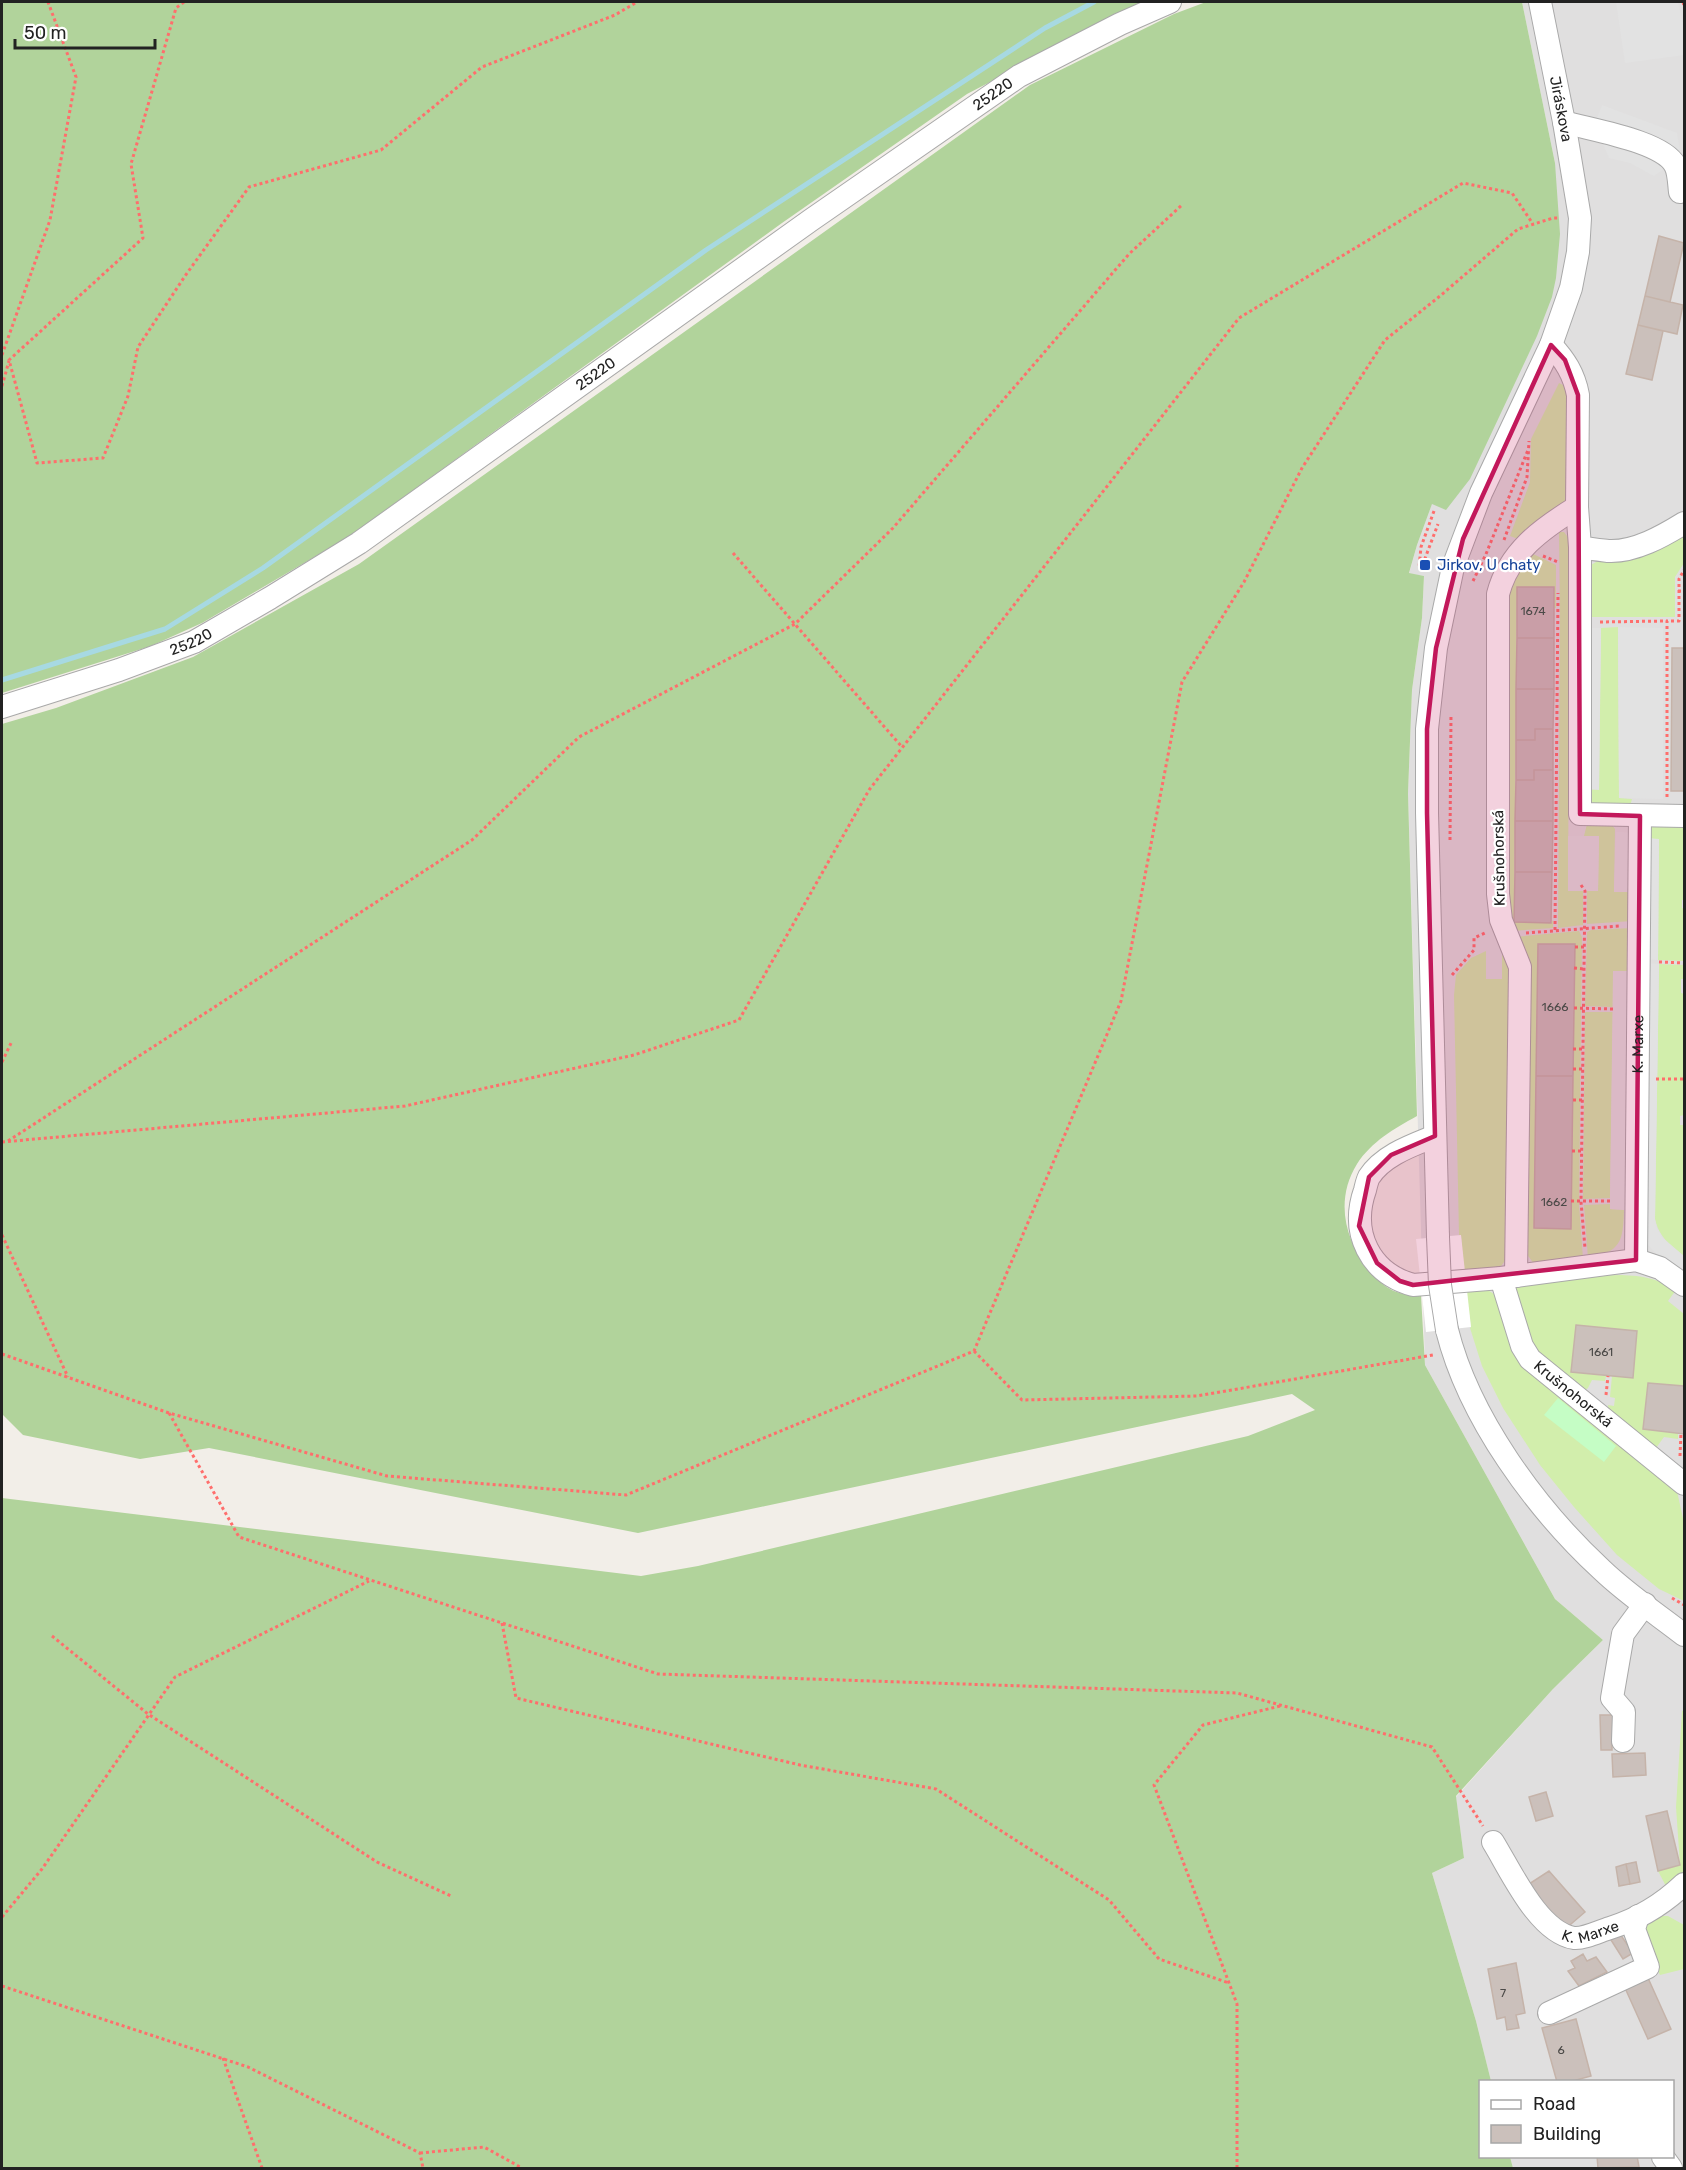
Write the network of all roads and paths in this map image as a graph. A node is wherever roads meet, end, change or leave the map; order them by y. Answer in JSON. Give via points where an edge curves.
{"nodes":[{"id":1,"x":48,"y":2,"type":"edge"},
{"id":2,"x":184,"y":2,"type":"edge"},
{"id":3,"x":637,"y":2,"type":"edge"},
{"id":4,"x":1170,"y":2,"type":"edge"},
{"id":5,"x":1540,"y":2,"type":"edge"},
{"id":6,"x":1564,"y":122,"type":"junction"},
{"id":7,"x":1680,"y":192,"type":"dead end"},
{"id":8,"x":1183,"y":204,"type":"dead end"},
{"id":9,"x":1580,"y":218,"type":"junction"},
{"id":10,"x":1533,"y":224,"type":"junction"},
{"id":11,"x":1551,"y":345,"type":"junction"},
{"id":12,"x":2,"y":355,"type":"edge"},
{"id":13,"x":9,"y":360,"type":"junction"},
{"id":14,"x":2,"y":386,"type":"edge"},
{"id":15,"x":1529,"y":436,"type":"dead end"},
{"id":16,"x":1528,"y":450,"type":"junction"},
{"id":17,"x":1577,"y":507,"type":"junction"},
{"id":18,"x":1434,"y":511,"type":"dead end"},
{"id":19,"x":1684,"y":523,"type":"edge"},
{"id":20,"x":1438,"y":524,"type":"dead end"},
{"id":21,"x":1503,"y":539,"type":"dead end"},
{"id":22,"x":1580,"y":547,"type":"junction"},
{"id":23,"x":1558,"y":551,"type":"dead end"},
{"id":24,"x":733,"y":553,"type":"dead end"},
{"id":25,"x":1558,"y":562,"type":"dead end"},
{"id":26,"x":1684,"y":570,"type":"edge"},
{"id":27,"x":1470,"y":586,"type":"dead end"},
{"id":28,"x":1558,"y":586,"type":"dead end"},
{"id":29,"x":1678,"y":591,"type":"junction"},
{"id":30,"x":1684,"y":591,"type":"edge"},
{"id":31,"x":1667,"y":621,"type":"junction"},
{"id":32,"x":1581,"y":622,"type":"junction"},
{"id":33,"x":795,"y":624,"type":"junction"},
{"id":34,"x":2,"y":707,"type":"edge"},
{"id":35,"x":1451,"y":707,"type":"dead end"},
{"id":36,"x":902,"y":747,"type":"junction"},
{"id":37,"x":1640,"y":816,"type":"junction"},
{"id":38,"x":1676,"y":816,"type":"edge"},
{"id":39,"x":1450,"y":844,"type":"dead end"},
{"id":40,"x":1581,"y":885,"type":"dead end"},
{"id":41,"x":1615,"y":926,"type":"dead end"},
{"id":42,"x":1584,"y":927,"type":"junction"},
{"id":43,"x":1505,"y":930,"type":"junction"},
{"id":44,"x":1555,"y":930,"type":"junction"},
{"id":45,"x":1575,"y":947,"type":"dead end"},
{"id":46,"x":1584,"y":947,"type":"junction"},
{"id":47,"x":1639,"y":961,"type":"junction"},
{"id":48,"x":1452,"y":963,"type":"dead end"},
{"id":49,"x":1684,"y":963,"type":"edge"},
{"id":50,"x":1574,"y":968,"type":"dead end"},
{"id":51,"x":1584,"y":969,"type":"junction"},
{"id":52,"x":1452,"y":975,"type":"junction"},
{"id":53,"x":1452,"y":986,"type":"dead end"},
{"id":54,"x":1574,"y":1008,"type":"dead end"},
{"id":55,"x":1583,"y":1009,"type":"junction"},
{"id":56,"x":1613,"y":1009,"type":"dead end"},
{"id":57,"x":12,"y":1041,"type":"dead end"},
{"id":58,"x":1574,"y":1049,"type":"dead end"},
{"id":59,"x":1583,"y":1049,"type":"junction"},
{"id":60,"x":2,"y":1062,"type":"edge"},
{"id":61,"x":1573,"y":1069,"type":"dead end"},
{"id":62,"x":1583,"y":1070,"type":"junction"},
{"id":63,"x":1638,"y":1078,"type":"junction"},
{"id":64,"x":1684,"y":1079,"type":"edge"},
{"id":65,"x":1573,"y":1100,"type":"dead end"},
{"id":66,"x":1582,"y":1100,"type":"junction"},
{"id":67,"x":1435,"y":1136,"type":"junction"},
{"id":68,"x":7,"y":1142,"type":"junction"},
{"id":69,"x":2,"y":1143,"type":"edge"},
{"id":70,"x":1572,"y":1151,"type":"dead end"},
{"id":71,"x":1582,"y":1151,"type":"junction"},
{"id":72,"x":1571,"y":1201,"type":"dead end"},
{"id":73,"x":1610,"y":1201,"type":"dead end"},
{"id":74,"x":1581,"y":1202,"type":"junction"},
{"id":75,"x":2,"y":1235,"type":"edge"},
{"id":76,"x":1636,"y":1260,"type":"junction"},
{"id":77,"x":1586,"y":1266,"type":"junction"},
{"id":78,"x":1509,"y":1277,"type":"junction"},
{"id":79,"x":1684,"y":1285,"type":"edge"},
{"id":80,"x":1449,"y":1341,"type":"junction"},
{"id":81,"x":974,"y":1351,"type":"junction"},
{"id":82,"x":2,"y":1354,"type":"edge"},
{"id":83,"x":69,"y":1378,"type":"junction"},
{"id":84,"x":169,"y":1413,"type":"junction"},
{"id":85,"x":1684,"y":1484,"type":"edge"},
{"id":86,"x":371,"y":1580,"type":"junction"},
{"id":87,"x":1655,"y":1599,"type":"junction"},
{"id":88,"x":1684,"y":1605,"type":"edge"},
{"id":89,"x":502,"y":1623,"type":"junction"},
{"id":90,"x":1684,"y":1635,"type":"edge"},
{"id":91,"x":52,"y":1636,"type":"dead end"},
{"id":92,"x":1282,"y":1705,"type":"junction"},
{"id":93,"x":148,"y":1714,"type":"junction"},
{"id":94,"x":1623,"y":1742,"type":"dead end"},
{"id":95,"x":1493,"y":1842,"type":"joint"},
{"id":96,"x":1684,"y":1884,"type":"edge"},
{"id":97,"x":451,"y":1896,"type":"dead end"},
{"id":98,"x":1638,"y":1916,"type":"junction"},
{"id":99,"x":2,"y":1917,"type":"edge"},
{"id":100,"x":1229,"y":1983,"type":"junction"},
{"id":101,"x":2,"y":1986,"type":"edge"},
{"id":102,"x":1549,"y":2013,"type":"dead end"},
{"id":103,"x":223,"y":2058,"type":"junction"},
{"id":104,"x":420,"y":2153,"type":"junction"},
{"id":105,"x":262,"y":2169,"type":"edge"},
{"id":106,"x":423,"y":2169,"type":"edge"},
{"id":107,"x":522,"y":2169,"type":"edge"},
{"id":108,"x":1237,"y":2169,"type":"edge"}],
"edges":[{"from":1,"to":12,"type":"path","via":[[76,77],[50,220]]},
{"from":2,"to":13,"type":"path","via":[[176,8],[131,164],[143,238]]},
{"from":3,"to":13,"type":"path","via":[[615,15],[482,67],[381,150],[249,187],[138,347],[128,396],[103,458],[37,463]]},
{"from":4,"to":34,"type":"street","name":"25220","via":[[1019,76],[358,543],[270,598],[194,642]]},
{"from":5,"to":6,"type":"street","name":"Jiráskova"},
{"from":6,"to":7,"type":"street","via":[[1651,146],[1668,155],[1676,166]]},
{"from":6,"to":9,"type":"street","name":"Jiráskova"},
{"from":8,"to":33,"type":"path","via":[[1130,254],[893,528]]},
{"from":9,"to":10,"type":"path","via":[[1553,218]]},
{"from":9,"to":11,"type":"street","name":"Jiráskova","via":[[1571,288]]},
{"from":10,"to":36,"type":"path","via":[[1512,193],[1463,183],[1239,318]]},
{"from":10,"to":81,"type":"path","via":[[1518,229],[1385,340],[1302,468],[1244,582],[1182,682],[1121,1001]]},
{"from":11,"to":17,"type":"street","via":[[1565,360],[1578,395]]},
{"from":11,"to":67,"type":"street","name":"Jiráskova","via":[[1463,539],[1436,648],[1427,729],[1426,813]]},
{"from":13,"to":14,"type":"path"},
{"from":15,"to":16,"type":"path"},
{"from":16,"to":21,"type":"path","via":[[1527,477]]},
{"from":16,"to":27,"type":"path"},
{"from":17,"to":22,"type":"street"},
{"from":17,"to":43,"type":"street","name":"Krušnohorská","via":[[1549,525],[1512,560],[1498,594],[1498,894]]},
{"from":18,"to":20,"type":"path","via":[[1421,547],[1419,568]]},
{"from":19,"to":22,"type":"street","via":[[1640,546],[1611,551]]},
{"from":22,"to":32,"type":"street"},
{"from":23,"to":25,"type":"path"},
{"from":24,"to":33,"type":"path"},
{"from":26,"to":29,"type":"path"},
{"from":28,"to":44,"type":"path"},
{"from":29,"to":30,"type":"path"},
{"from":29,"to":31,"type":"path","via":[[1679,621]]},
{"from":31,"to":32,"type":"path"},
{"from":31,"to":38,"type":"path"},
{"from":32,"to":37,"type":"street","via":[[1580,814]]},
{"from":33,"to":36,"type":"path"},
{"from":33,"to":68,"type":"path","via":[[579,737],[472,840]]},
{"from":35,"to":39,"type":"path"},
{"from":36,"to":68,"type":"path","via":[[869,790],[739,1020],[634,1055],[405,1106]]},
{"from":37,"to":38,"type":"street"},
{"from":37,"to":47,"type":"street","name":"K. Marxe"},
{"from":40,"to":42,"type":"path","via":[[1585,891]]},
{"from":41,"to":42,"type":"path"},
{"from":42,"to":44,"type":"path"},
{"from":42,"to":46,"type":"path"},
{"from":43,"to":44,"type":"path"},
{"from":43,"to":52,"type":"path","via":[[1474,938],[1474,950]]},
{"from":43,"to":78,"type":"street","name":"Krušnohorská","via":[[1520,967]]},
{"from":45,"to":46,"type":"path"},
{"from":46,"to":51,"type":"path"},
{"from":47,"to":49,"type":"path"},
{"from":47,"to":63,"type":"street","name":"K. Marxe"},
{"from":48,"to":52,"type":"path"},
{"from":50,"to":51,"type":"path"},
{"from":51,"to":55,"type":"path"},
{"from":52,"to":53,"type":"path"},
{"from":54,"to":55,"type":"path"},
{"from":55,"to":56,"type":"path"},
{"from":55,"to":59,"type":"path"},
{"from":57,"to":60,"type":"path"},
{"from":58,"to":59,"type":"path"},
{"from":59,"to":62,"type":"path"},
{"from":61,"to":62,"type":"path"},
{"from":62,"to":66,"type":"path"},
{"from":63,"to":64,"type":"path"},
{"from":63,"to":76,"type":"street","name":"K. Marxe"},
{"from":65,"to":66,"type":"path"},
{"from":66,"to":71,"type":"path"},
{"from":67,"to":78,"type":"street","via":[[1391,1155],[1370,1177],[1361,1200],[1359,1226],[1368,1252],[1388,1274],[1413,1285]]},
{"from":67,"to":80,"type":"street","name":"Jiráskova","bridge":true,"via":[[1440,1285]]},
{"from":68,"to":69,"type":"path"},
{"from":70,"to":71,"type":"path"},
{"from":71,"to":74,"type":"path"},
{"from":72,"to":74,"type":"path"},
{"from":73,"to":74,"type":"path"},
{"from":74,"to":77,"type":"path"},
{"from":75,"to":83,"type":"path"},
{"from":76,"to":77,"type":"street"},
{"from":76,"to":79,"type":"street","via":[[1660,1268]]},
{"from":77,"to":78,"type":"street"},
{"from":78,"to":85,"type":"street","name":"Krušnohorská","via":[[1522,1346],[1530,1359]]},
{"from":80,"to":81,"type":"path","via":[[1197,1396],[1022,1400]]},
{"from":80,"to":87,"type":"street","name":"Jiráskova","via":[[1468,1388],[1498,1443],[1559,1528],[1603,1572]]},
{"from":81,"to":84,"type":"path","via":[[626,1495],[387,1476]]},
{"from":82,"to":83,"type":"path"},
{"from":83,"to":84,"type":"path"},
{"from":84,"to":86,"type":"path","via":[[239,1537]]},
{"from":86,"to":89,"type":"path"},
{"from":86,"to":93,"type":"path","via":[[175,1677]]},
{"from":87,"to":88,"type":"path"},
{"from":87,"to":90,"type":"street","name":"Jiráskova"},
{"from":87,"to":94,"type":"street","via":[[1623,1634],[1619,1651],[1612,1698],[1624,1712]]},
{"from":89,"to":92,"type":"path","via":[[658,1674],[1237,1693]]},
{"from":89,"to":100,"type":"path","via":[[516,1698],[800,1765],[936,1789],[1109,1900],[1159,1959]]},
{"from":91,"to":93,"type":"path"},
{"from":92,"to":95,"type":"path","via":[[1432,1747]]},
{"from":92,"to":100,"type":"path","via":[[1203,1725],[1154,1785]]},
{"from":93,"to":97,"type":"path","via":[[377,1862]]},
{"from":93,"to":99,"type":"path","via":[[42,1869]]},
{"from":95,"to":98,"type":"street","name":"K. Marxe","via":[[1532,1906],[1555,1931],[1576,1938]]},
{"from":96,"to":98,"type":"street","name":"K. Marxe","via":[[1662,1904]]},
{"from":98,"to":102,"type":"street","via":[[1634,1929],[1648,1967]]},
{"from":100,"to":108,"type":"path","via":[[1237,2004]]},
{"from":101,"to":103,"type":"path"},
{"from":103,"to":104,"type":"path"},
{"from":103,"to":105,"type":"path"},
{"from":104,"to":106,"type":"path"},
{"from":104,"to":107,"type":"path","via":[[484,2147]]}]}
